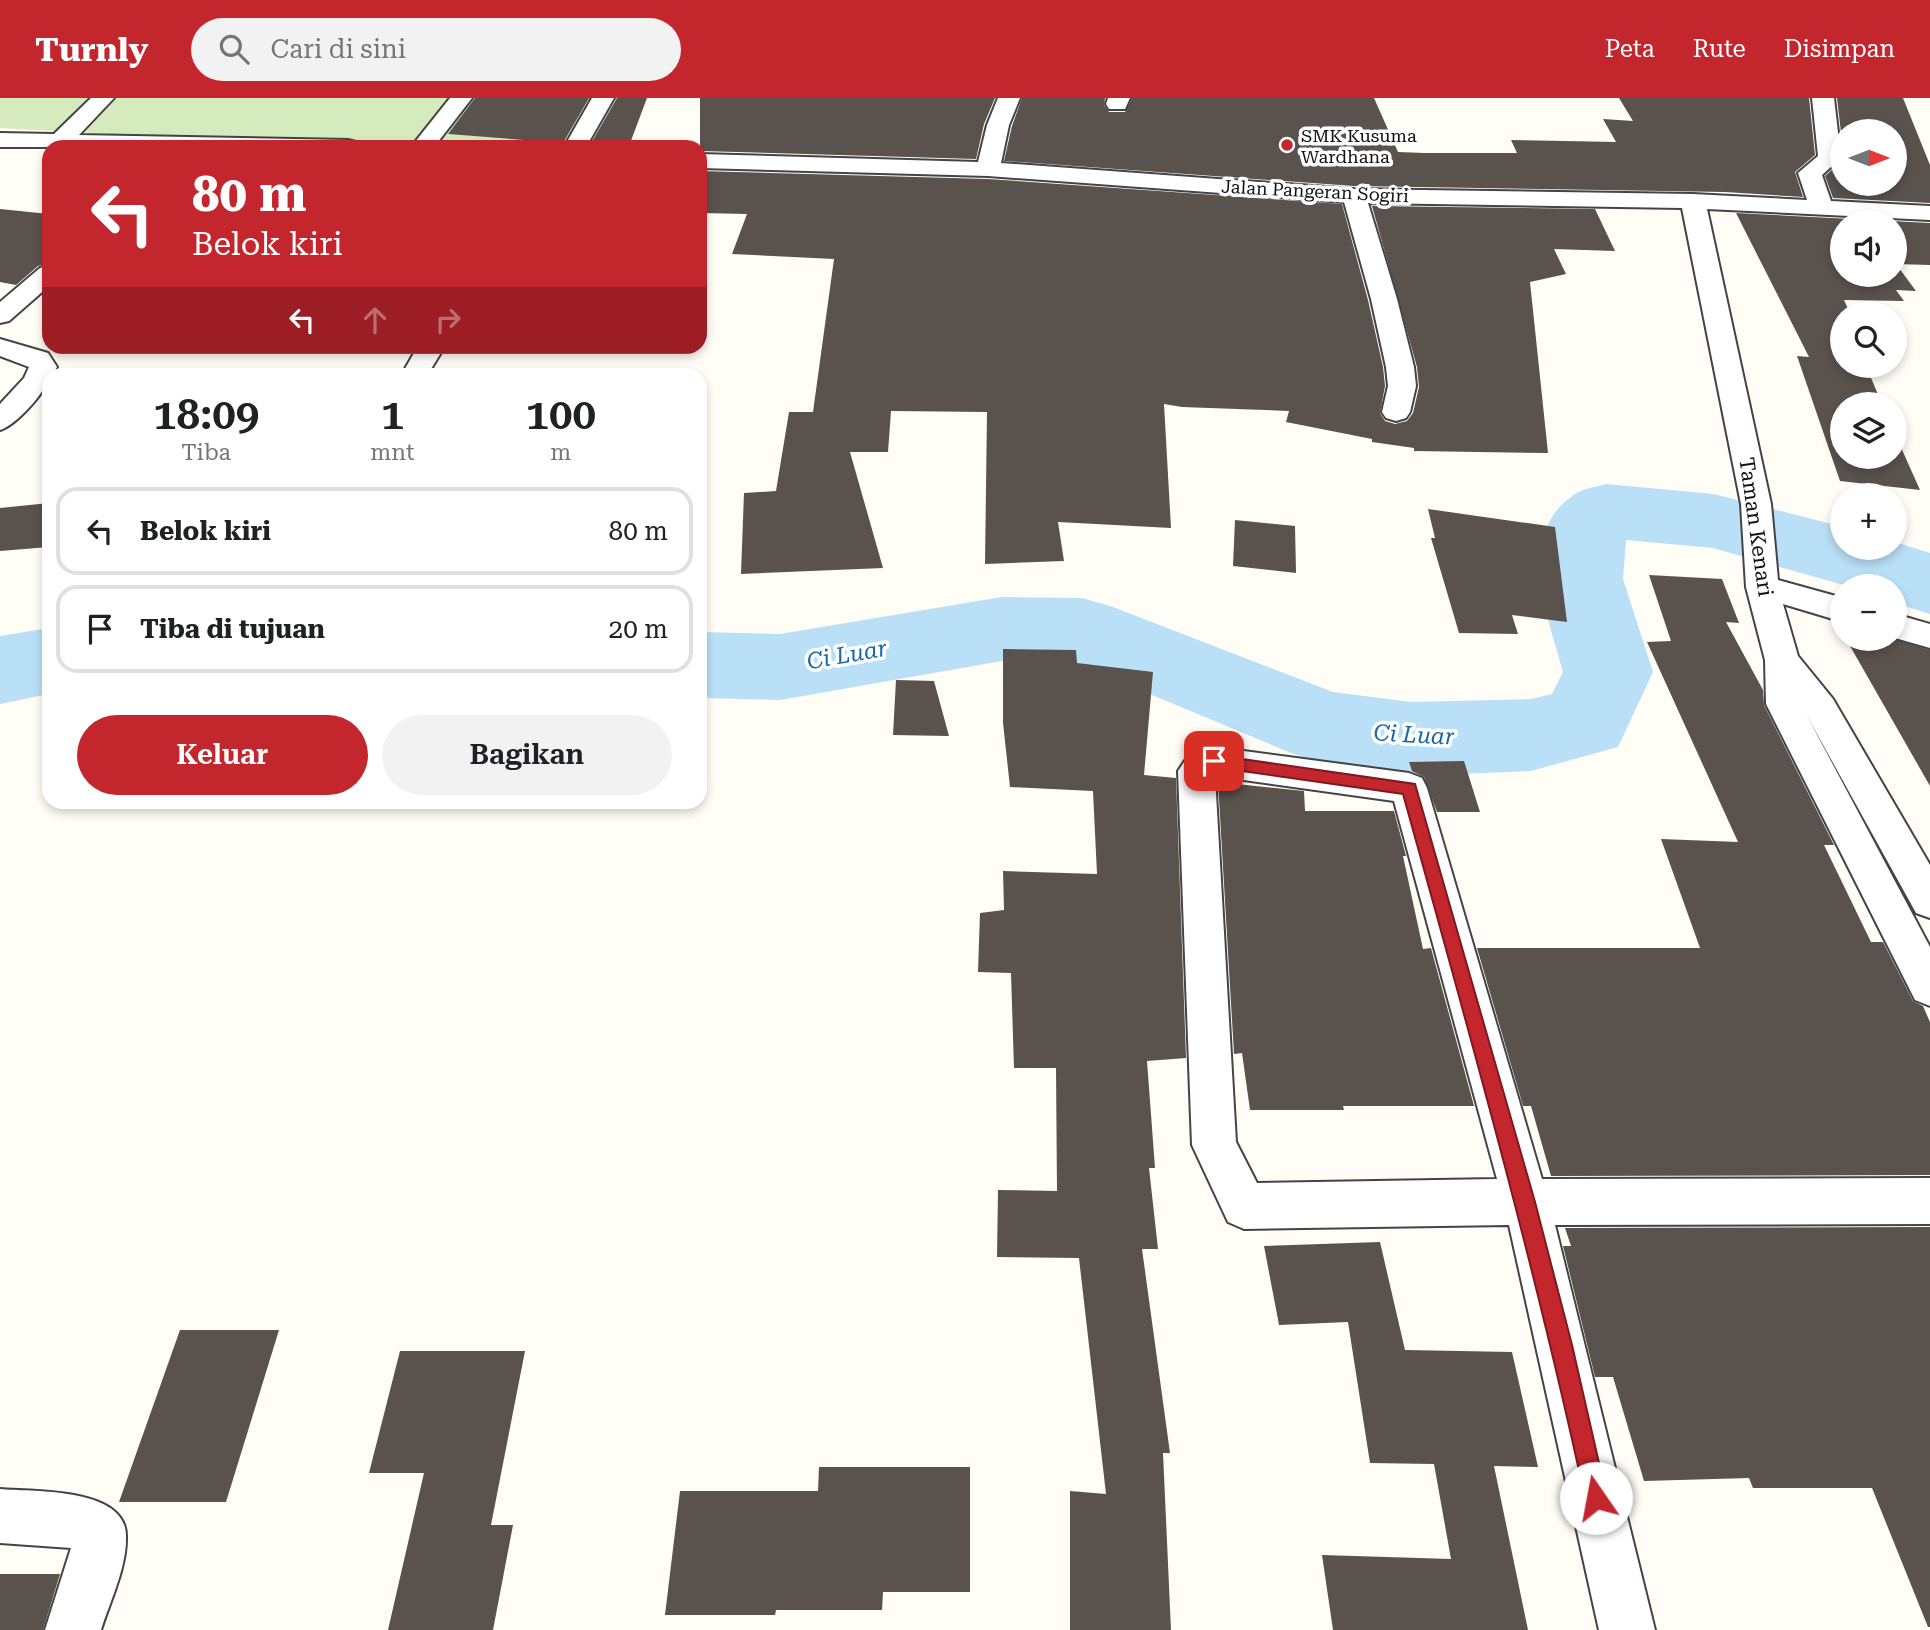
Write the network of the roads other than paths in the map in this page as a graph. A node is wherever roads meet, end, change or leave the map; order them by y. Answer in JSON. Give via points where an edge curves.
{"nodes":[{"id":1,"x":103,"y":98,"type":"edge"},
{"id":2,"x":461,"y":98,"type":"edge"},
{"id":3,"x":603,"y":98,"type":"edge"},
{"id":4,"x":1009,"y":98,"type":"edge"},
{"id":5,"x":1823,"y":98,"type":"edge"},
{"id":6,"x":0,"y":140,"type":"edge"},
{"id":7,"x":61,"y":140,"type":"edge"},
{"id":8,"x":428,"y":140,"type":"edge"},
{"id":9,"x":579,"y":140,"type":"edge"},
{"id":10,"x":42,"y":141,"type":"edge"},
{"id":11,"x":707,"y":161,"type":"edge"},
{"id":12,"x":988,"y":169,"type":"junction"},
{"id":13,"x":1354,"y":196,"type":"junction"},
{"id":14,"x":1693,"y":201,"type":"junction"},
{"id":15,"x":1821,"y":206,"type":"junction"},
{"id":16,"x":1930,"y":213,"type":"edge"},
{"id":17,"x":42,"y":279,"type":"edge"},
{"id":18,"x":0,"y":315,"type":"edge"},
{"id":19,"x":0,"y":347,"type":"edge"},
{"id":20,"x":42,"y":368,"type":"edge"},
{"id":21,"x":42,"y":369,"type":"edge"},
{"id":22,"x":1396,"y":412,"type":"dead end"},
{"id":23,"x":0,"y":421,"type":"edge"},
{"id":24,"x":1761,"y":572,"type":"junction"},
{"id":25,"x":1830,"y":604,"type":"edge"},
{"id":26,"x":1907,"y":629,"type":"edge"},
{"id":27,"x":1930,"y":636,"type":"edge"},
{"id":28,"x":1783,"y":660,"type":"junction"},
{"id":29,"x":1930,"y":901,"type":"edge"},
{"id":30,"x":1930,"y":987,"type":"edge"},
{"id":31,"x":1930,"y":1201,"type":"edge"},
{"id":32,"x":1526,"y":1202,"type":"junction"},
{"id":33,"x":0,"y":1516,"type":"edge"},
{"id":34,"x":73,"y":1630,"type":"edge"},
{"id":35,"x":1626,"y":1630,"type":"edge"}],
"edges":[{"from":1,"to":7,"type":"street"},
{"from":2,"to":8,"type":"street"},
{"from":3,"to":9,"type":"street"},
{"from":4,"to":12,"type":"street"},
{"from":5,"to":15,"type":"street","via":[[1830,158],[1810,173]]},
{"from":6,"to":10,"type":"street"},
{"from":11,"to":12,"type":"street","name":"Jalan Pangeran Sogiri"},
{"from":12,"to":13,"type":"street","name":"Jalan Pangeran Sogiri"},
{"from":13,"to":14,"type":"street","name":"Jalan Pangeran Sogiri"},
{"from":13,"to":22,"type":"street","via":[[1400,367],[1402,386]]},
{"from":14,"to":15,"type":"street","name":"Jalan Pangeran Sogiri"},
{"from":14,"to":24,"type":"street","name":"Taman Kenari","via":[[1756,504]]},
{"from":15,"to":16,"type":"street","name":"Jalan Pangeran Sogiri"},
{"from":17,"to":18,"type":"street"},
{"from":19,"to":20,"type":"street","via":[[38,359]]},
{"from":21,"to":23,"type":"street"},
{"from":24,"to":25,"type":"street"},
{"from":24,"to":28,"type":"street","name":"Taman Kenari"},
{"from":26,"to":27,"type":"street"},
{"from":28,"to":29,"type":"street","via":[[1821,708]]},
{"from":28,"to":30,"type":"street","name":"Taman Kenari","via":[[1783,705]]},
{"from":31,"to":32,"type":"street"},
{"from":32,"to":32,"type":"street","via":[[1244,1206],[1214,1144],[1199,767],[1221,762],[1409,788]]},
{"from":32,"to":35,"type":"street"},
{"from":33,"to":34,"type":"street","via":[[78,1522],[100,1533],[97,1557]]}]}
